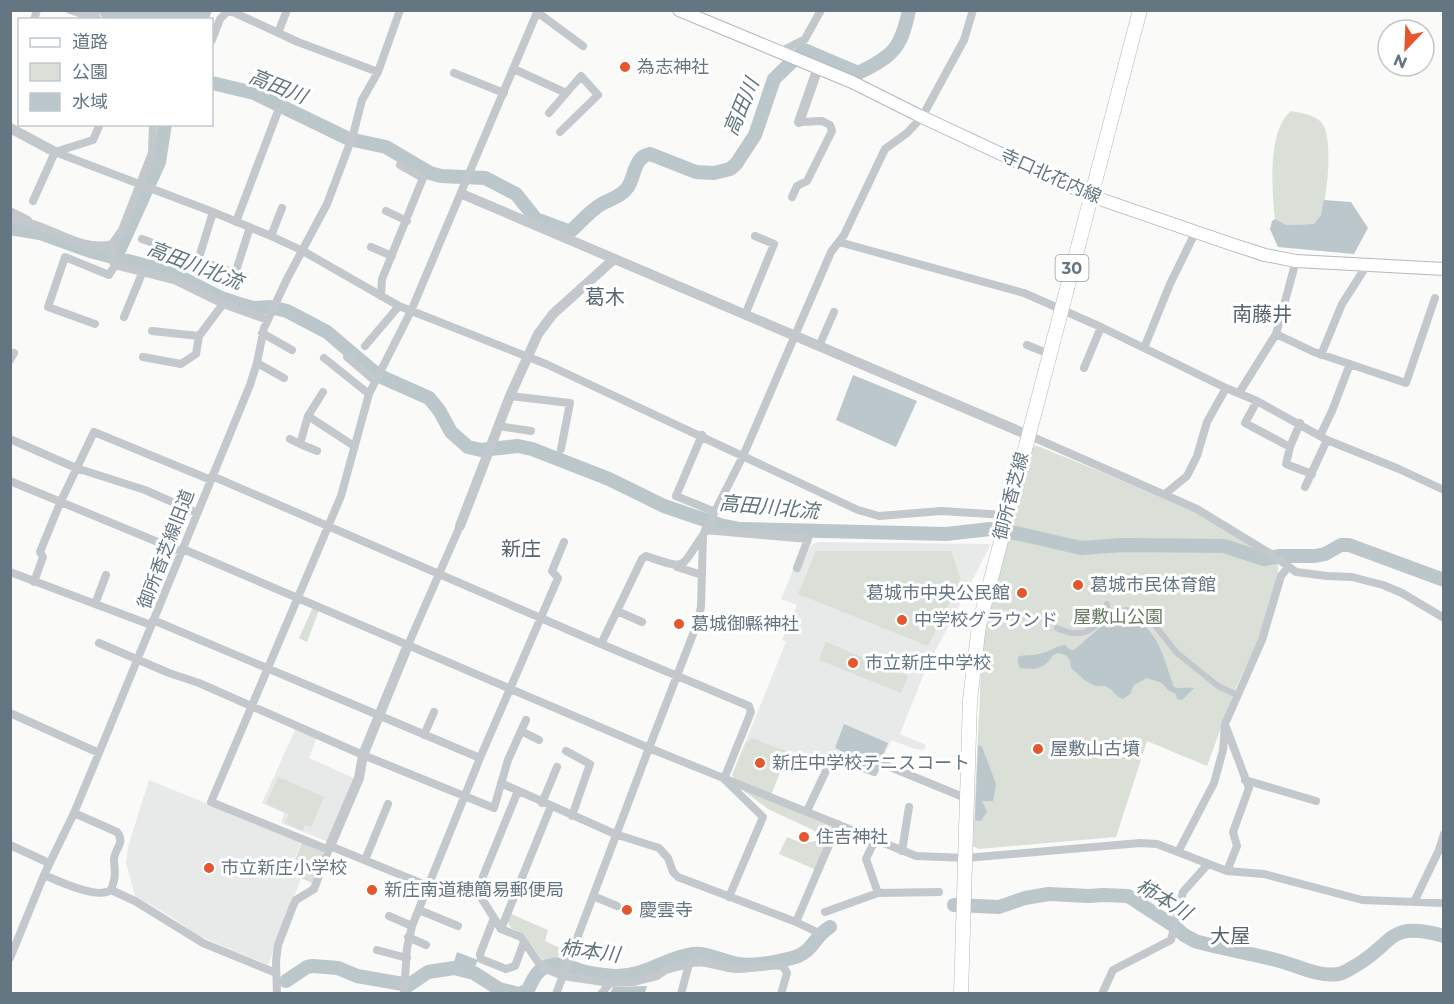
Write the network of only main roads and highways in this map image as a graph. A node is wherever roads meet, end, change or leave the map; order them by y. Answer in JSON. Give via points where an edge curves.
{"nodes":[{"id":1,"x":679,"y":10,"type":"edge"},
{"id":2,"x":1140,"y":10,"type":"edge"},
{"id":3,"x":1091,"y":196,"type":"junction"},
{"id":4,"x":1443,"y":269,"type":"edge"},
{"id":5,"x":961,"y":993,"type":"edge"}],
"edges":[{"from":1,"to":3,"type":"main road","name":"寺口北花内線","via":[[852,82]]},
{"from":2,"to":3,"type":"main road","name":"御所香芝線","number":"30"},
{"from":3,"to":4,"type":"main road","name":"寺口北花内線","via":[[1264,255],[1296,261]]},
{"from":3,"to":5,"type":"main road","name":"御所香芝線","number":"30","via":[[1003,526],[975,647]]}]}
